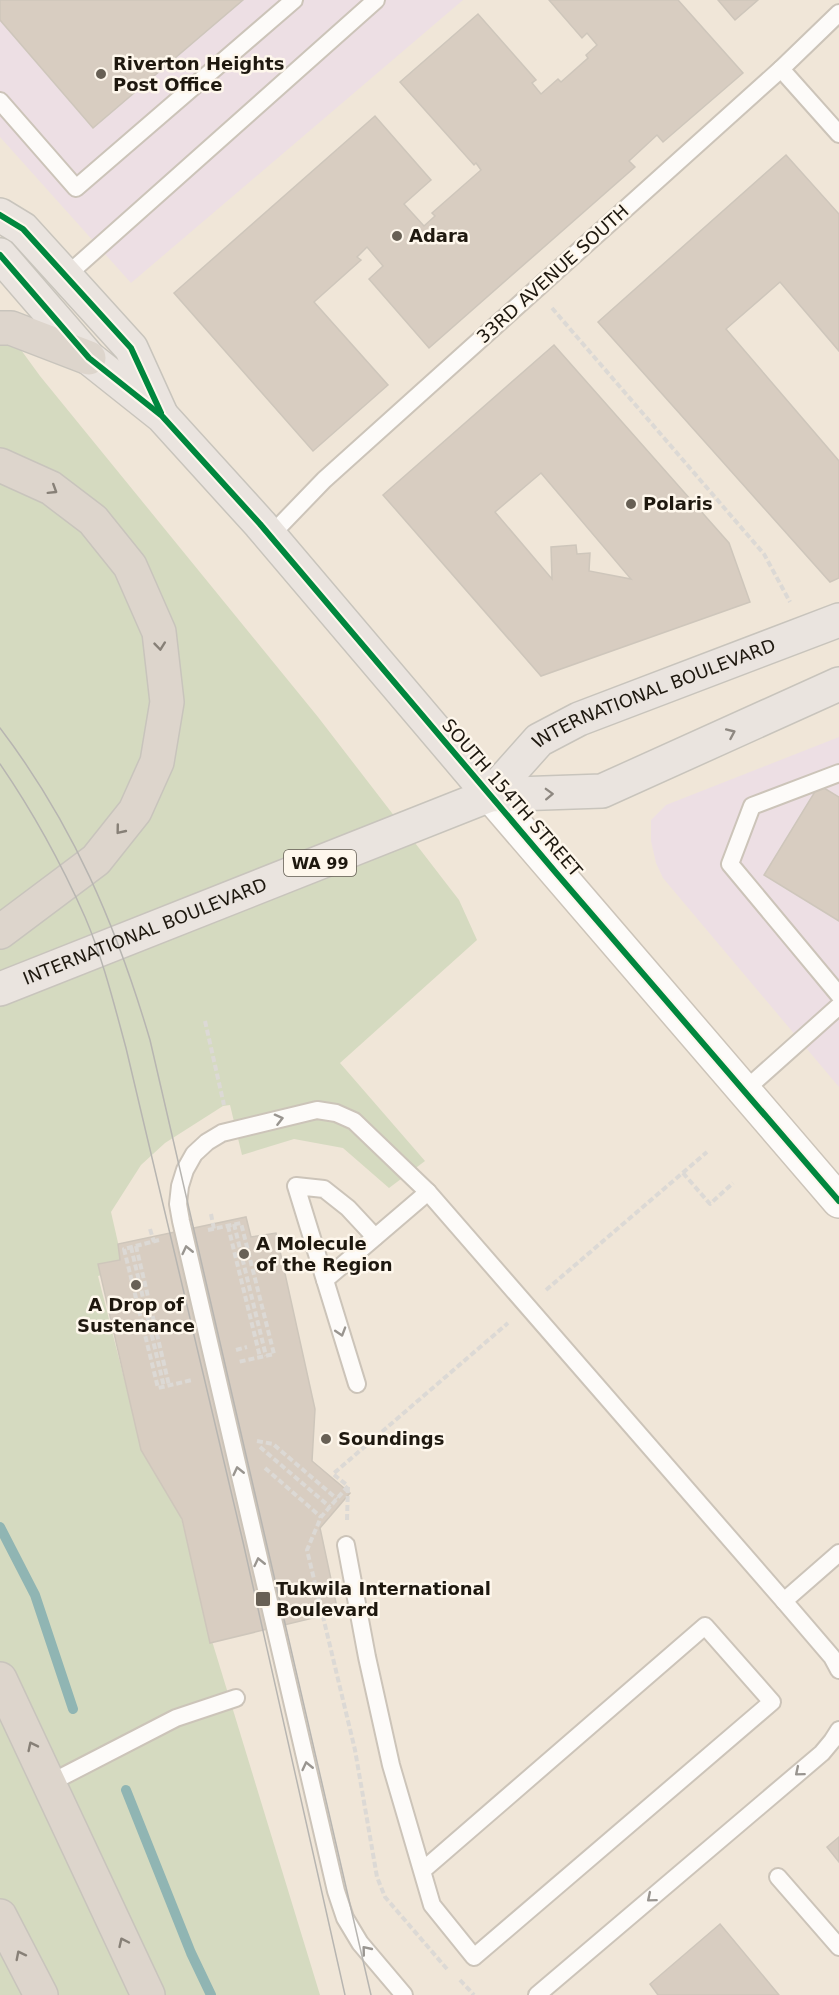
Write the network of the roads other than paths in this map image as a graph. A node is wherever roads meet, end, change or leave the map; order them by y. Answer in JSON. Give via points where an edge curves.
{"nodes":[{"id":1,"x":294,"y":0,"type":"edge"},
{"id":2,"x":376,"y":0,"type":"edge"},
{"id":3,"x":839,"y":13,"type":"edge"},
{"id":4,"x":781,"y":69,"type":"junction"},
{"id":5,"x":0,"y":101,"type":"edge"},
{"id":6,"x":839,"y":134,"type":"edge"},
{"id":7,"x":0,"y":214,"type":"edge"},
{"id":8,"x":0,"y":255,"type":"edge"},
{"id":9,"x":66,"y":276,"type":"junction"},
{"id":10,"x":0,"y":328,"type":"edge"},
{"id":11,"x":89,"y":358,"type":"junction"},
{"id":12,"x":162,"y":416,"type":"junction"},
{"id":13,"x":0,"y":465,"type":"edge"},
{"id":14,"x":270,"y":536,"type":"junction"},
{"id":15,"x":839,"y":620,"type":"edge"},
{"id":16,"x":839,"y":684,"type":"edge"},
{"id":17,"x":839,"y":773,"type":"edge"},
{"id":18,"x":490,"y":795,"type":"junction"},
{"id":19,"x":0,"y":932,"type":"edge"},
{"id":20,"x":0,"y":989,"type":"edge"},
{"id":21,"x":839,"y":995,"type":"edge"},
{"id":22,"x":839,"y":1006,"type":"edge"},
{"id":23,"x":745,"y":1090,"type":"junction"},
{"id":24,"x":428,"y":1192,"type":"junction"},
{"id":25,"x":839,"y":1201,"type":"edge"},
{"id":26,"x":375,"y":1237,"type":"junction"},
{"id":27,"x":325,"y":1280,"type":"junction"},
{"id":28,"x":357,"y":1384,"type":"dead end"},
{"id":29,"x":346,"y":1545,"type":"road end"},
{"id":30,"x":839,"y":1553,"type":"edge"},
{"id":31,"x":784,"y":1600,"type":"junction"},
{"id":32,"x":839,"y":1670,"type":"edge"},
{"id":33,"x":0,"y":1679,"type":"edge"},
{"id":34,"x":236,"y":1698,"type":"dead end"},
{"id":35,"x":839,"y":1730,"type":"edge"},
{"id":36,"x":50,"y":1783,"type":"junction"},
{"id":37,"x":422,"y":1870,"type":"junction"},
{"id":38,"x":778,"y":1877,"type":"dead end"},
{"id":39,"x":0,"y":1916,"type":"edge"},
{"id":40,"x":839,"y":1947,"type":"edge"},
{"id":41,"x":41,"y":1995,"type":"edge"},
{"id":42,"x":148,"y":1995,"type":"edge"},
{"id":43,"x":404,"y":1995,"type":"edge"},
{"id":44,"x":537,"y":1995,"type":"edge"}],
"edges":[{"from":1,"to":5,"type":"lane","via":[[76,188]]},
{"from":2,"to":9,"type":"lane"},
{"from":3,"to":4,"type":"lane","name":"33RD AVENUE SOUTH"},
{"from":4,"to":6,"type":"lane"},
{"from":4,"to":14,"type":"lane","name":"33RD AVENUE SOUTH","via":[[324,480]]},
{"from":7,"to":9,"type":"main road","name":"SOUTH 154TH STREET","via":[[23,229]]},
{"from":8,"to":11,"type":"main road","name":"SOUTH 154TH STREET"},
{"from":9,"to":12,"type":"main road","name":"SOUTH 154TH STREET","via":[[131,348]]},
{"from":10,"to":11,"type":"highway","via":[[12,328]]},
{"from":11,"to":12,"type":"main road","name":"SOUTH 154TH STREET"},
{"from":12,"to":14,"type":"main road","name":"SOUTH 154TH STREET"},
{"from":13,"to":19,"type":"highway","one_way":true,"via":[[51,488],[93,520],[130,566],[159,632],[166,702],[157,762],[135,811],[96,860]]},
{"from":14,"to":18,"type":"main road","name":"SOUTH 154TH STREET"},
{"from":15,"to":18,"type":"main road","name":"INTERNATIONAL BOULEVARD","via":[[579,719],[539,740]]},
{"from":18,"to":16,"type":"main road","name":"INTERNATIONAL BOULEVARD","one_way":true,"via":[[602,791]]},
{"from":17,"to":21,"type":"lane","via":[[752,806],[730,864]]},
{"from":18,"to":20,"type":"main road","name":"INTERNATIONAL BOULEVARD","number":"WA 99"},
{"from":18,"to":23,"type":"street","name":"SOUTH 154TH STREET"},
{"from":22,"to":23,"type":"lane"},
{"from":23,"to":25,"type":"street","name":"SOUTH 154TH STREET"},
{"from":24,"to":26,"type":"lane"},
{"from":24,"to":31,"type":"lane"},
{"from":43,"to":24,"type":"lane","one_way":true,"via":[[360,1943],[345,1918],[336,1891],[178,1204],[185,1170],[207,1142],[222,1133],[317,1110],[354,1121]]},
{"from":26,"to":27,"type":"lane"},
{"from":26,"to":27,"type":"lane","via":[[348,1208],[324,1190],[296,1186]]},
{"from":27,"to":28,"type":"lane","one_way":true},
{"from":29,"to":37,"type":"lane","via":[[391,1766]]},
{"from":30,"to":31,"type":"lane"},
{"from":31,"to":32,"type":"lane"},
{"from":36,"to":33,"type":"highway","one_way":true},
{"from":34,"to":36,"type":"lane","via":[[176,1718]]},
{"from":35,"to":44,"type":"lane","one_way":true,"via":[[822,1753]]},
{"from":42,"to":36,"type":"highway","one_way":true},
{"from":37,"to":37,"type":"lane","via":[[705,1626],[771,1702],[474,1958],[432,1905]]},
{"from":38,"to":40,"type":"lane"},
{"from":41,"to":39,"type":"highway","one_way":true}]}
